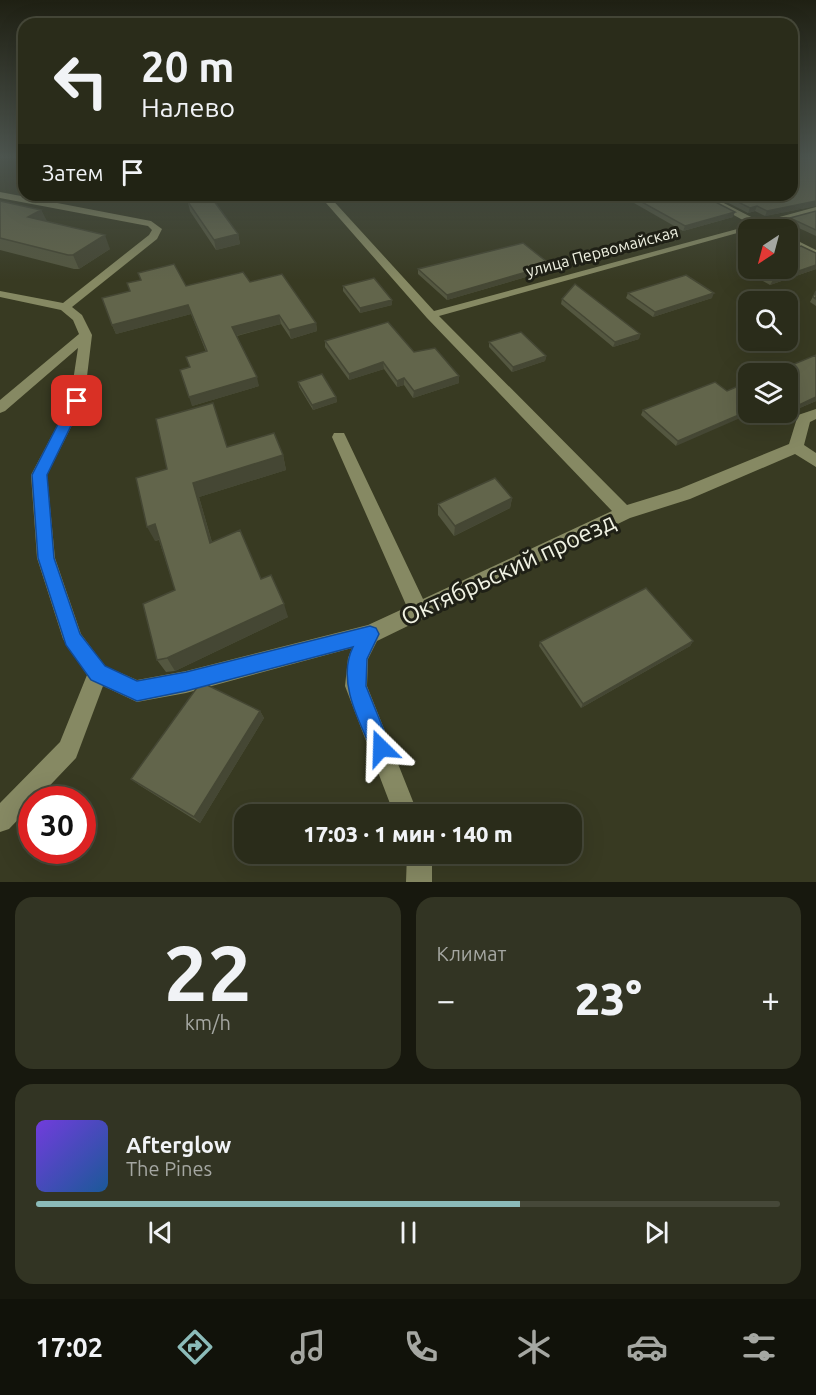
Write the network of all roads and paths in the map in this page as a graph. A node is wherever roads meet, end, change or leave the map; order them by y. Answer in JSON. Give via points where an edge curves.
{"nodes":[{"id":1,"x":31,"y":201,"type":"edge"},
{"id":2,"x":329,"y":201,"type":"edge"},
{"id":3,"x":713,"y":201,"type":"edge"},
{"id":4,"x":816,"y":210,"type":"edge"},
{"id":5,"x":749,"y":219,"type":"edge"},
{"id":6,"x":789,"y":219,"type":"edge"},
{"id":7,"x":738,"y":234,"type":"edge"},
{"id":8,"x":798,"y":244,"type":"edge"},
{"id":9,"x":816,"y":254,"type":"edge"},
{"id":10,"x":0,"y":294,"type":"edge"},
{"id":11,"x":65,"y":307,"type":"junction"},
{"id":12,"x":431,"y":315,"type":"junction"},
{"id":13,"x":86,"y":335,"type":"junction"},
{"id":14,"x":0,"y":408,"type":"edge"},
{"id":15,"x":816,"y":414,"type":"edge"},
{"id":16,"x":339,"y":437,"type":"dead end"},
{"id":17,"x":796,"y":447,"type":"junction"},
{"id":18,"x":816,"y":461,"type":"edge"},
{"id":19,"x":624,"y":513,"type":"junction"},
{"id":20,"x":419,"y":611,"type":"junction"},
{"id":21,"x":370,"y":634,"type":"junction"},
{"id":22,"x":98,"y":673,"type":"junction"},
{"id":23,"x":402,"y":804,"type":"edge"},
{"id":24,"x":0,"y":820,"type":"edge"},
{"id":25,"x":420,"y":864,"type":"edge"},
{"id":26,"x":419,"y":882,"type":"edge"}],
"edges":[{"from":1,"to":11,"type":"street","via":[[151,224],[157,229],[153,237]]},
{"from":2,"to":12,"type":"street"},
{"from":3,"to":5,"type":"street"},
{"from":4,"to":6,"type":"street","name":"улица Первомайская"},
{"from":7,"to":12,"type":"street","name":"улица Первомайская"},
{"from":8,"to":9,"type":"street"},
{"from":10,"to":11,"type":"street"},
{"from":11,"to":13,"type":"street","via":[[78,318]]},
{"from":12,"to":19,"type":"street"},
{"from":13,"to":14,"type":"street"},
{"from":13,"to":22,"type":"street","via":[[77,401],[39,475],[46,558],[73,639]]},
{"from":15,"to":17,"type":"street","via":[[803,419]]},
{"from":16,"to":20,"type":"street"},
{"from":17,"to":18,"type":"street"},
{"from":17,"to":19,"type":"street","name":"Октябрьский проезд","via":[[684,494]]},
{"from":19,"to":20,"type":"street","name":"Октябрьский проезд"},
{"from":20,"to":21,"type":"street","name":"Октябрьский проезд"},
{"from":21,"to":22,"type":"street","name":"Октябрьский проезд","via":[[137,691]]},
{"from":21,"to":23,"type":"street","via":[[358,658],[356,686]]},
{"from":22,"to":24,"type":"street","via":[[68,750]]},
{"from":25,"to":26,"type":"street"}]}
